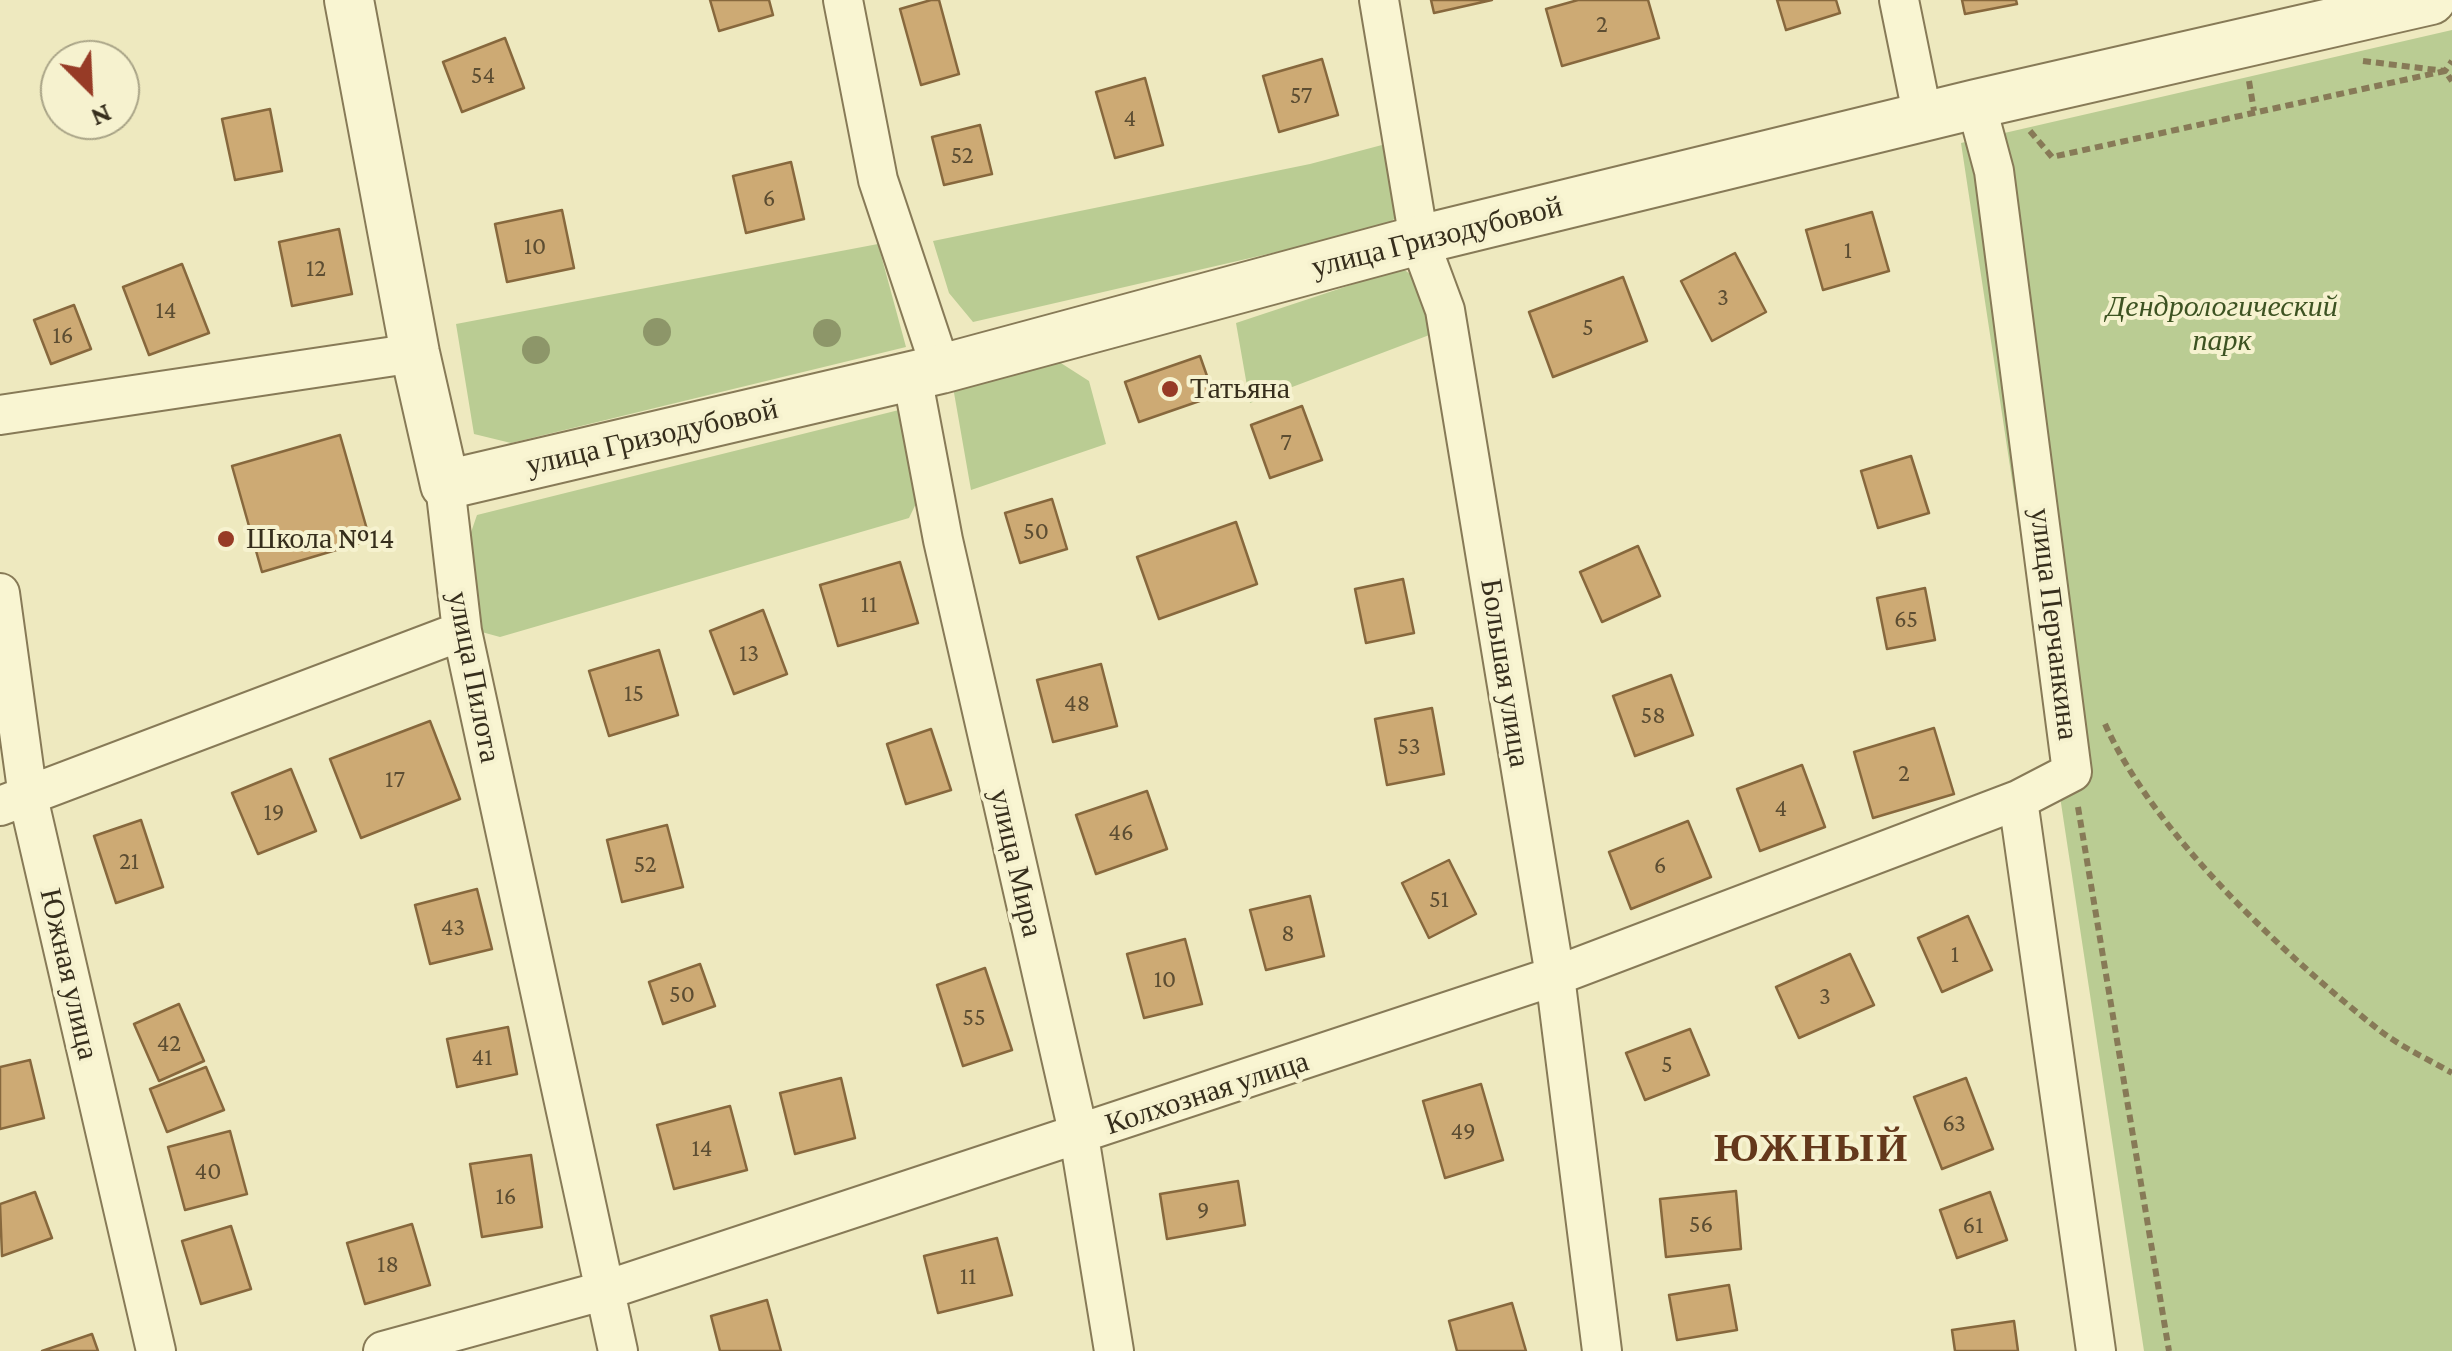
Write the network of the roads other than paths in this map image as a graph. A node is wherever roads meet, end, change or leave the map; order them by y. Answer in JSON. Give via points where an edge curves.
{"nodes":[{"id":1,"x":349,"y":0,"type":"edge"},
{"id":2,"x":843,"y":0,"type":"edge"},
{"id":3,"x":1379,"y":0,"type":"edge"},
{"id":4,"x":1899,"y":0,"type":"edge"},
{"id":5,"x":2431,"y":0,"type":"edge"},
{"id":6,"x":1990,"y":102,"type":"junction"},
{"id":7,"x":1923,"y":118,"type":"junction"},
{"id":8,"x":1419,"y":240,"type":"junction"},
{"id":9,"x":414,"y":353,"type":"junction"},
{"id":10,"x":926,"y":372,"type":"junction"},
{"id":11,"x":0,"y":415,"type":"edge"},
{"id":12,"x":445,"y":485,"type":"junction"},
{"id":13,"x":0,"y":594,"type":"edge"},
{"id":14,"x":462,"y":631,"type":"junction"},
{"id":15,"x":2018,"y":800,"type":"junction"},
{"id":16,"x":14,"y":801,"type":"edge"},
{"id":17,"x":1556,"y":976,"type":"junction"},
{"id":18,"x":1078,"y":1136,"type":"junction"},
{"id":19,"x":606,"y":1290,"type":"junction"},
{"id":20,"x":156,"y":1351,"type":"edge"},
{"id":21,"x":383,"y":1351,"type":"edge"},
{"id":22,"x":618,"y":1351,"type":"edge"},
{"id":23,"x":1114,"y":1351,"type":"edge"},
{"id":24,"x":1602,"y":1351,"type":"edge"},
{"id":25,"x":2096,"y":1351,"type":"edge"}],
"edges":[{"from":1,"to":9,"type":"street","name":"улица Пилота"},
{"from":2,"to":10,"type":"street","name":"улица Мира","via":[[878,180]]},
{"from":3,"to":8,"type":"street","name":"Большая улица"},
{"from":4,"to":7,"type":"street"},
{"from":5,"to":6,"type":"street","name":"улица Гризодубовой"},
{"from":6,"to":7,"type":"street","name":"улица Гризодубовой"},
{"from":6,"to":15,"type":"street","name":"улица Перчанкина","via":[[2072,772]]},
{"from":7,"to":8,"type":"street","name":"улица Гризодубовой"},
{"from":8,"to":10,"type":"street","name":"улица Гризодубовой"},
{"from":8,"to":17,"type":"street","name":"Большая улица","via":[[1445,310]]},
{"from":9,"to":11,"type":"street"},
{"from":9,"to":12,"type":"street","name":"улица Пилота"},
{"from":10,"to":12,"type":"street","name":"улица Гризодубовой"},
{"from":10,"to":18,"type":"street","name":"улица Мира","via":[[942,540]]},
{"from":12,"to":14,"type":"street","name":"улица Пилота"},
{"from":13,"to":16,"type":"street","name":"Южная улица"},
{"from":14,"to":16,"type":"street"},
{"from":14,"to":19,"type":"street","name":"улица Пилота"},
{"from":15,"to":17,"type":"street","name":"Колхозная улица"},
{"from":15,"to":25,"type":"street"},
{"from":16,"to":20,"type":"street","name":"Южная улица"},
{"from":17,"to":18,"type":"street","name":"Колхозная улица"},
{"from":17,"to":24,"type":"street","name":"Большая улица"},
{"from":18,"to":19,"type":"street","name":"Колхозная улица"},
{"from":18,"to":23,"type":"street","name":"улица Мира"},
{"from":19,"to":21,"type":"street","name":"Колхозная улица"},
{"from":19,"to":22,"type":"street","name":"улица Пилота"}]}
